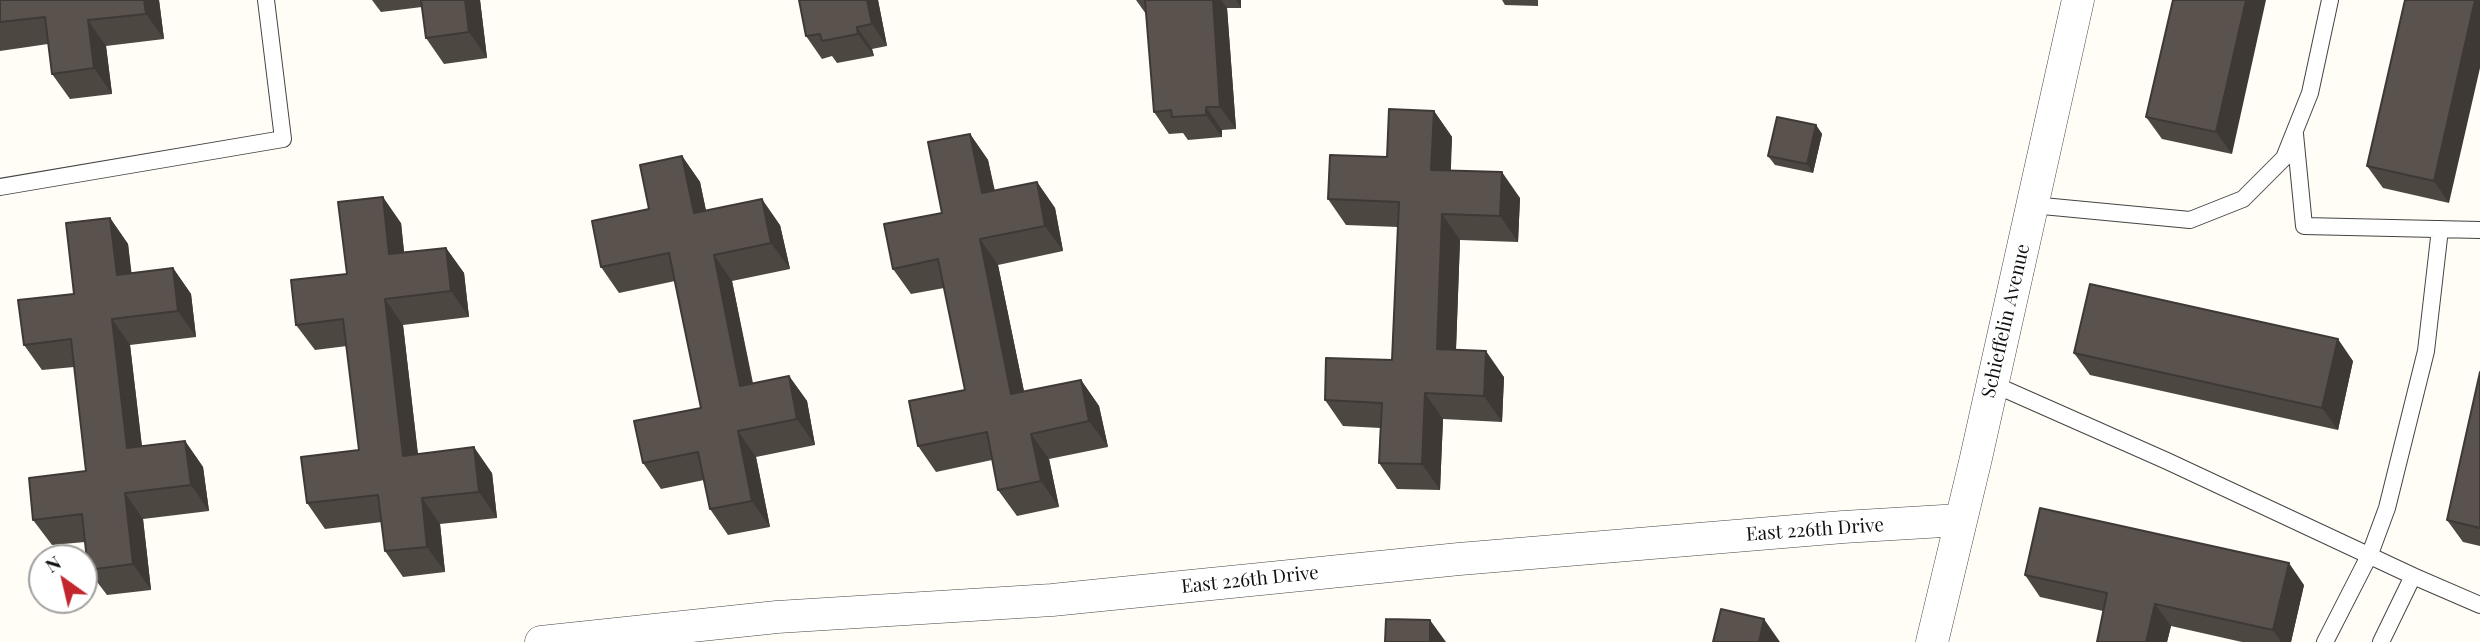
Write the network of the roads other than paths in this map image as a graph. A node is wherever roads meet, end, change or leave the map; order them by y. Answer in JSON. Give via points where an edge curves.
{"nodes":[{"id":1,"x":266,"y":0,"type":"edge"},
{"id":2,"x":2078,"y":0,"type":"edge"},
{"id":3,"x":2330,"y":0,"type":"edge"},
{"id":4,"x":2294,"y":132,"type":"junction"},
{"id":5,"x":0,"y":187,"type":"edge"},
{"id":6,"x":2032,"y":205,"type":"junction"},
{"id":7,"x":2440,"y":229,"type":"junction"},
{"id":8,"x":2480,"y":230,"type":"edge"},
{"id":9,"x":1993,"y":384,"type":"junction"},
{"id":10,"x":1960,"y":520,"type":"junction"},
{"id":11,"x":2370,"y":554,"type":"junction"},
{"id":12,"x":2413,"y":576,"type":"junction"},
{"id":13,"x":2480,"y":605,"type":"edge"},
{"id":14,"x":541,"y":642,"type":"edge"},
{"id":15,"x":1932,"y":642,"type":"edge"},
{"id":16,"x":2325,"y":642,"type":"edge"},
{"id":17,"x":2381,"y":642,"type":"edge"}],
"edges":[{"from":1,"to":5,"type":"lane","via":[[283,139]]},
{"from":2,"to":6,"type":"street","name":"Schieffelin Avenue"},
{"from":3,"to":4,"type":"lane","via":[[2310,93]]},
{"from":4,"to":6,"type":"lane","via":[[2284,158],[2243,199],[2190,220]]},
{"from":4,"to":7,"type":"lane","via":[[2304,226]]},
{"from":6,"to":9,"type":"street","name":"Schieffelin Avenue"},
{"from":7,"to":8,"type":"lane"},
{"from":7,"to":11,"type":"lane","via":[[2426,351],[2387,508]]},
{"from":9,"to":10,"type":"street","name":"Schieffelin Avenue"},
{"from":9,"to":11,"type":"lane"},
{"from":10,"to":14,"type":"street","name":"East 226th Drive","via":[[1459,559],[1052,600],[777,617]]},
{"from":10,"to":15,"type":"street","name":"Schieffelin Avenue"},
{"from":11,"to":12,"type":"lane"},
{"from":11,"to":16,"type":"lane"},
{"from":12,"to":13,"type":"lane"},
{"from":12,"to":17,"type":"lane"}]}
